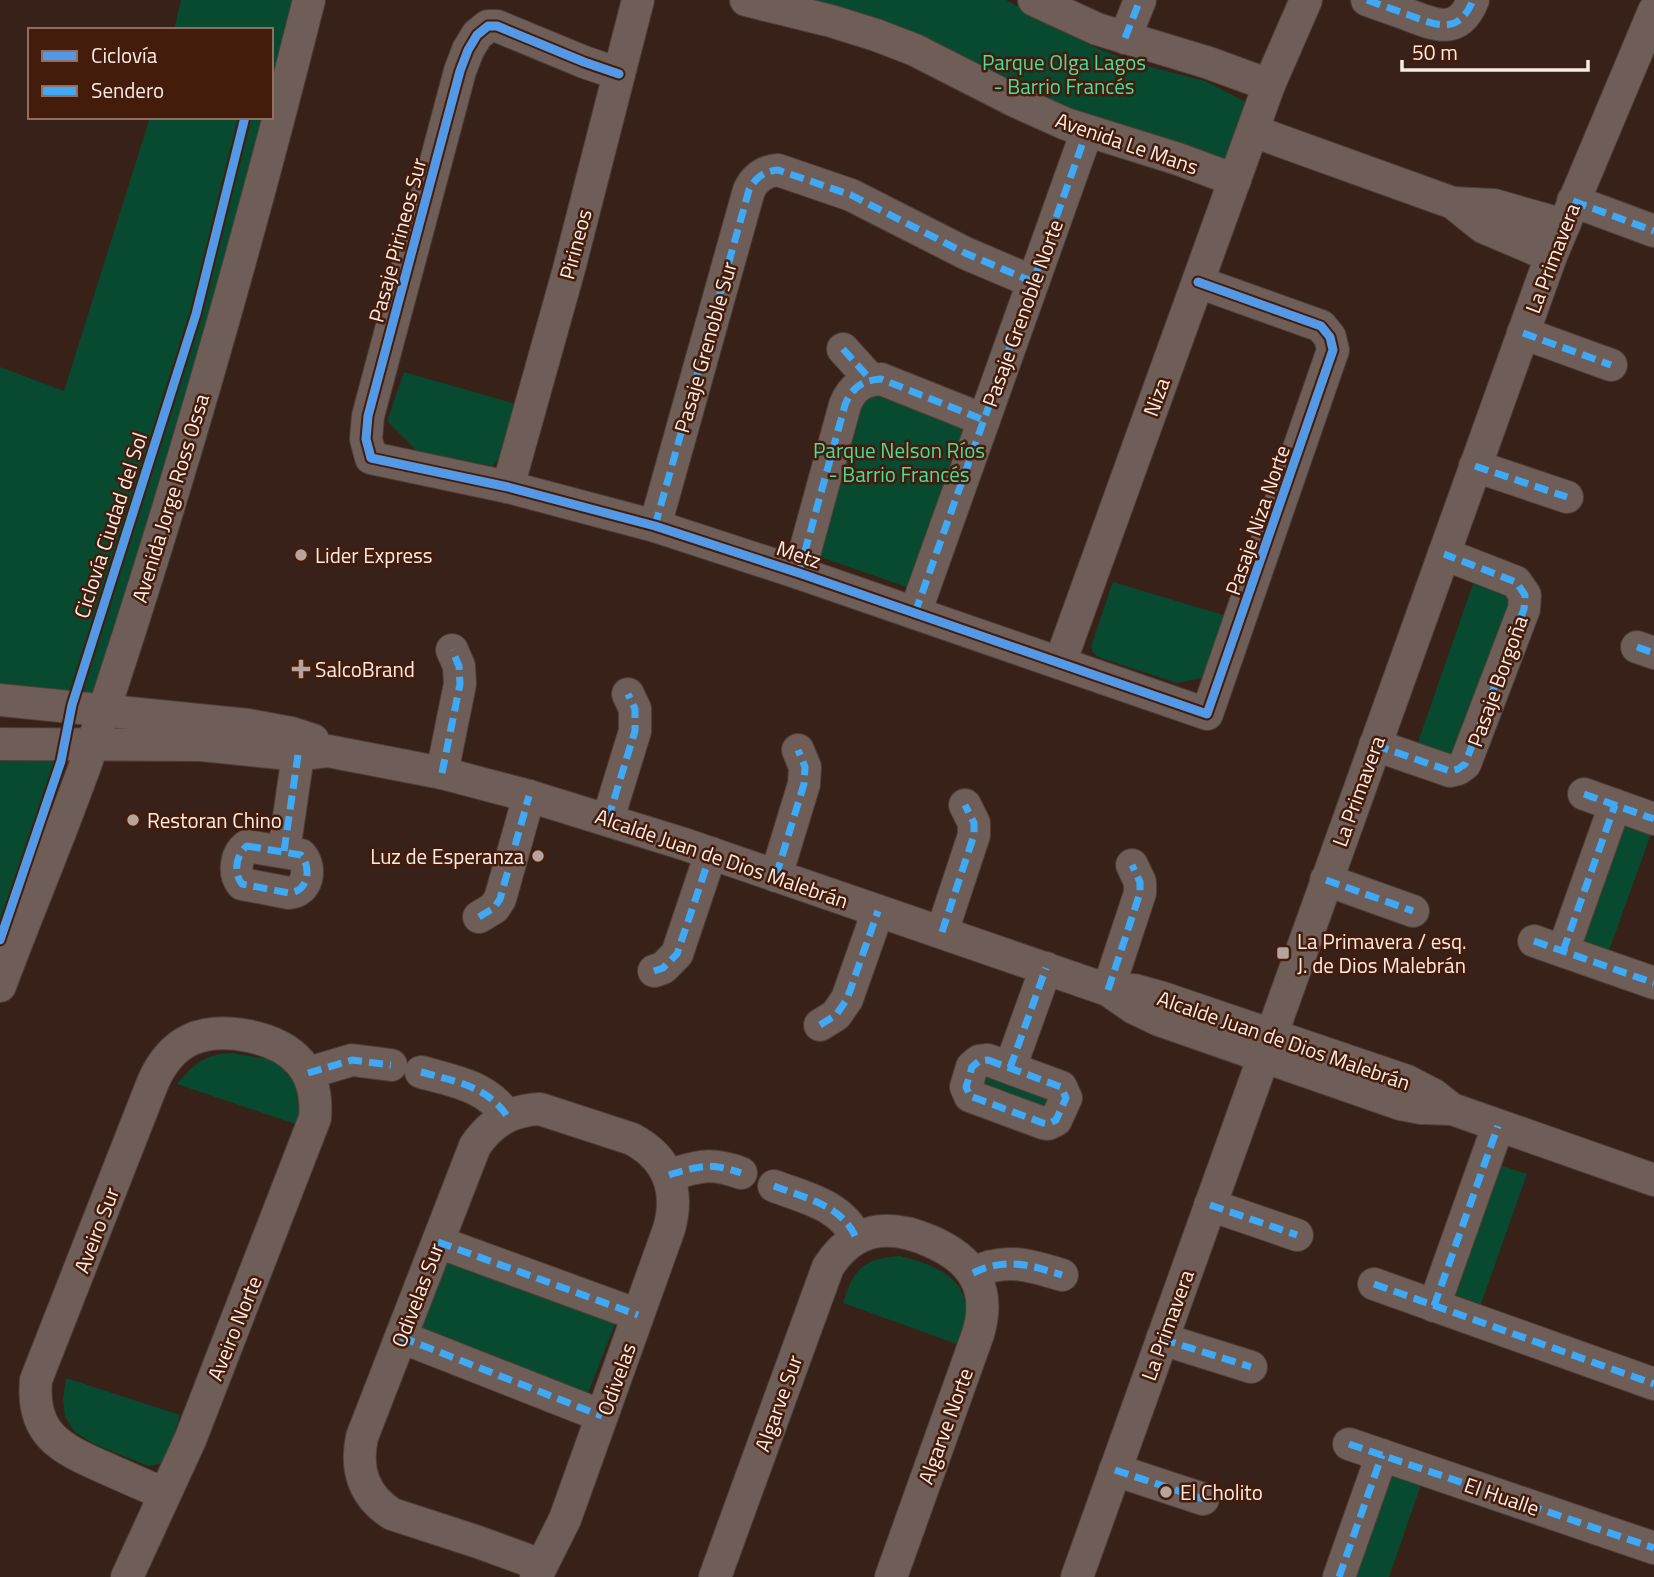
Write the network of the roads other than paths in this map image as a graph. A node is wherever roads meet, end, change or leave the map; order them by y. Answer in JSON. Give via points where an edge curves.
{"nodes":[{"id":1,"x":309,"y":0,"type":"edge"},
{"id":2,"x":638,"y":0,"type":"edge"},
{"id":3,"x":746,"y":0,"type":"edge"},
{"id":4,"x":1034,"y":0,"type":"edge"},
{"id":5,"x":1140,"y":0,"type":"edge"},
{"id":6,"x":1306,"y":0,"type":"edge"},
{"id":7,"x":1367,"y":0,"type":"edge"},
{"id":8,"x":1464,"y":11,"type":"edge"},
{"id":9,"x":1654,"y":11,"type":"edge"},
{"id":10,"x":1125,"y":38,"type":"junction"},
{"id":11,"x":1646,"y":53,"type":"edge"},
{"id":12,"x":619,"y":74,"type":"junction"},
{"id":13,"x":1269,"y":85,"type":"junction"},
{"id":14,"x":1087,"y":131,"type":"junction"},
{"id":15,"x":1253,"y":131,"type":"junction"},
{"id":16,"x":1235,"y":180,"type":"junction"},
{"id":17,"x":1453,"y":203,"type":"junction"},
{"id":18,"x":1569,"y":213,"type":"junction"},
{"id":19,"x":1654,"y":231,"type":"edge"},
{"id":20,"x":1551,"y":256,"type":"junction"},
{"id":21,"x":1033,"y":282,"type":"junction"},
{"id":22,"x":1198,"y":282,"type":"junction"},
{"id":23,"x":1523,"y":333,"type":"junction"},
{"id":24,"x":843,"y":349,"type":"dead end"},
{"id":25,"x":1611,"y":365,"type":"dead end"},
{"id":26,"x":870,"y":379,"type":"junction"},
{"id":27,"x":984,"y":420,"type":"junction"},
{"id":28,"x":371,"y":458,"type":"joint"},
{"id":29,"x":1475,"y":466,"type":"junction"},
{"id":30,"x":508,"y":487,"type":"junction"},
{"id":31,"x":1567,"y":497,"type":"dead end"},
{"id":32,"x":655,"y":526,"type":"junction"},
{"id":33,"x":1444,"y":554,"type":"junction"},
{"id":34,"x":799,"y":573,"type":"junction"},
{"id":35,"x":915,"y":613,"type":"junction"},
{"id":36,"x":452,"y":650,"type":"dead end"},
{"id":37,"x":1060,"y":663,"type":"junction"},
{"id":38,"x":628,"y":694,"type":"dead end"},
{"id":39,"x":0,"y":700,"type":"edge"},
{"id":40,"x":103,"y":709,"type":"junction"},
{"id":41,"x":1207,"y":714,"type":"joint"},
{"id":42,"x":0,"y":744,"type":"edge"},
{"id":43,"x":92,"y":745,"type":"junction"},
{"id":44,"x":1374,"y":745,"type":"junction"},
{"id":45,"x":798,"y":751,"type":"dead end"},
{"id":46,"x":313,"y":753,"type":"junction"},
{"id":47,"x":442,"y":773,"type":"junction"},
{"id":48,"x":1584,"y":794,"type":"dead end"},
{"id":49,"x":529,"y":796,"type":"junction"},
{"id":50,"x":965,"y":805,"type":"dead end"},
{"id":51,"x":1615,"y":805,"type":"junction"},
{"id":52,"x":608,"y":819,"type":"junction"},
{"id":53,"x":1654,"y":819,"type":"edge"},
{"id":54,"x":284,"y":851,"type":"dead end"},
{"id":55,"x":711,"y":853,"type":"junction"},
{"id":56,"x":1132,"y":865,"type":"dead end"},
{"id":57,"x":776,"y":876,"type":"junction"},
{"id":58,"x":1326,"y":880,"type":"junction"},
{"id":59,"x":878,"y":911,"type":"junction"},
{"id":60,"x":1413,"y":911,"type":"dead end"},
{"id":61,"x":479,"y":917,"type":"dead end"},
{"id":62,"x":942,"y":932,"type":"junction"},
{"id":63,"x":1534,"y":941,"type":"dead end"},
{"id":64,"x":1563,"y":951,"type":"junction"},
{"id":65,"x":1046,"y":968,"type":"junction"},
{"id":66,"x":654,"y":971,"type":"dead end"},
{"id":67,"x":1654,"y":983,"type":"edge"},
{"id":68,"x":0,"y":986,"type":"edge"},
{"id":69,"x":1108,"y":990,"type":"junction"},
{"id":70,"x":820,"y":1025,"type":"dead end"},
{"id":71,"x":1267,"y":1045,"type":"junction"},
{"id":72,"x":391,"y":1065,"type":"dead end"},
{"id":73,"x":1010,"y":1068,"type":"dead end"},
{"id":74,"x":421,"y":1072,"type":"dead end"},
{"id":75,"x":308,"y":1073,"type":"junction"},
{"id":76,"x":507,"y":1116,"type":"junction"},
{"id":77,"x":1498,"y":1126,"type":"junction"},
{"id":78,"x":741,"y":1173,"type":"dead end"},
{"id":79,"x":669,"y":1175,"type":"junction"},
{"id":80,"x":1654,"y":1180,"type":"edge"},
{"id":81,"x":774,"y":1186,"type":"dead end"},
{"id":82,"x":1210,"y":1205,"type":"junction"},
{"id":83,"x":1297,"y":1236,"type":"dead end"},
{"id":84,"x":856,"y":1238,"type":"junction"},
{"id":85,"x":438,"y":1242,"type":"junction"},
{"id":86,"x":974,"y":1273,"type":"junction"},
{"id":87,"x":1062,"y":1275,"type":"dead end"},
{"id":88,"x":1374,"y":1284,"type":"dead end"},
{"id":89,"x":1434,"y":1306,"type":"junction"},
{"id":90,"x":638,"y":1315,"type":"junction"},
{"id":91,"x":401,"y":1338,"type":"junction"},
{"id":92,"x":1162,"y":1339,"type":"junction"},
{"id":93,"x":1251,"y":1367,"type":"dead end"},
{"id":94,"x":1654,"y":1384,"type":"edge"},
{"id":95,"x":602,"y":1416,"type":"junction"},
{"id":96,"x":1349,"y":1444,"type":"dead end"},
{"id":97,"x":1381,"y":1455,"type":"junction"},
{"id":98,"x":1115,"y":1470,"type":"junction"},
{"id":99,"x":163,"y":1493,"type":"junction"},
{"id":100,"x":1203,"y":1499,"type":"dead end"},
{"id":101,"x":1654,"y":1548,"type":"edge"},
{"id":102,"x":539,"y":1571,"type":"edge"},
{"id":103,"x":127,"y":1577,"type":"edge"},
{"id":104,"x":715,"y":1577,"type":"edge"},
{"id":105,"x":891,"y":1577,"type":"edge"},
{"id":106,"x":1077,"y":1577,"type":"edge"},
{"id":107,"x":1339,"y":1577,"type":"edge"}],
"edges":[{"from":1,"to":40,"type":"street","name":"Avenida Jorge Ross Ossa","via":[[220,334]]},
{"from":2,"to":12,"type":"street","name":"Pirineos"},
{"from":3,"to":14,"type":"street","name":"Avenida Le Mans","via":[[876,35]]},
{"from":4,"to":10,"type":"street"},
{"from":5,"to":10,"type":"street"},
{"from":6,"to":13,"type":"street","name":"Niza"},
{"from":7,"to":8,"type":"street","via":[[1437,25]]},
{"from":9,"to":11,"type":"street","name":"La Primavera"},
{"from":10,"to":13,"type":"street"},
{"from":11,"to":18,"type":"street","name":"La Primavera"},
{"from":12,"to":28,"type":"street","name":"Pasaje Pirineos Sur","via":[[505,28],[488,26],[477,34],[460,72],[368,416],[366,439]]},
{"from":12,"to":30,"type":"street","name":"Pirineos"},
{"from":13,"to":15,"type":"street","name":"Niza"},
{"from":14,"to":16,"type":"street","name":"Avenida Le Mans"},
{"from":14,"to":21,"type":"street","name":"Pasaje Grenoble Norte"},
{"from":15,"to":16,"type":"street","name":"Niza"},
{"from":15,"to":17,"type":"street"},
{"from":16,"to":22,"type":"street","name":"Niza"},
{"from":17,"to":18,"type":"street"},
{"from":17,"to":20,"type":"street","via":[[1483,227]]},
{"from":18,"to":19,"type":"street"},
{"from":18,"to":20,"type":"street","name":"La Primavera"},
{"from":20,"to":23,"type":"street","name":"La Primavera"},
{"from":21,"to":27,"type":"street","name":"Pasaje Grenoble Norte"},
{"from":21,"to":32,"type":"street","name":"Pasaje Grenoble Sur","via":[[851,195],[786,171],[763,174],[749,190]]},
{"from":22,"to":37,"type":"street","name":"Niza"},
{"from":22,"to":41,"type":"street","name":"Pasaje Niza Norte","via":[[1321,326],[1333,343],[1332,357]]},
{"from":23,"to":25,"type":"street"},
{"from":23,"to":29,"type":"street","name":"La Primavera"},
{"from":24,"to":26,"type":"street"},
{"from":26,"to":27,"type":"street","via":[[892,382]]},
{"from":26,"to":34,"type":"street","via":[[854,389],[845,405]]},
{"from":27,"to":35,"type":"street","name":"Pasaje Grenoble Norte"},
{"from":28,"to":30,"type":"street","name":"Metz"},
{"from":29,"to":31,"type":"street"},
{"from":29,"to":33,"type":"street","name":"La Primavera"},
{"from":30,"to":32,"type":"street","name":"Metz"},
{"from":32,"to":34,"type":"street","name":"Metz"},
{"from":33,"to":44,"type":"street","name":"La Primavera"},
{"from":33,"to":44,"type":"street","name":"Pasaje Borgoña","via":[[1516,582],[1525,595],[1524,609],[1465,764],[1450,771]]},
{"from":34,"to":35,"type":"street","name":"Metz"},
{"from":35,"to":37,"type":"street","name":"Metz"},
{"from":36,"to":47,"type":"street","via":[[460,684]]},
{"from":37,"to":41,"type":"street","name":"Metz"},
{"from":38,"to":52,"type":"street","via":[[635,709],[635,731]]},
{"from":39,"to":40,"type":"street","name":"Alcalde Juan de Dios Malebrán"},
{"from":40,"to":43,"type":"street","name":"Avenida Jorge Ross Ossa"},
{"from":40,"to":46,"type":"street","name":"Alcalde Juan de Dios Malebrán","via":[[291,733],[313,740]]},
{"from":42,"to":43,"type":"street","name":"Alcalde Juan de Dios Malebrán"},
{"from":43,"to":46,"type":"street","name":"Alcalde Juan de Dios Malebrán","via":[[201,745]]},
{"from":43,"to":68,"type":"street","name":"Avenida Jorge Ross Ossa"},
{"from":44,"to":58,"type":"street","name":"La Primavera"},
{"from":45,"to":57,"type":"street","via":[[806,776]]},
{"from":46,"to":47,"type":"street","name":"Alcalde Juan de Dios Malebrán"},
{"from":46,"to":54,"type":"street"},
{"from":47,"to":49,"type":"street","name":"Alcalde Juan de Dios Malebrán"},
{"from":48,"to":51,"type":"street"},
{"from":49,"to":52,"type":"street","name":"Alcalde Juan de Dios Malebrán"},
{"from":49,"to":61,"type":"street","via":[[500,899]]},
{"from":50,"to":62,"type":"street","via":[[974,835]]},
{"from":51,"to":53,"type":"street"},
{"from":51,"to":64,"type":"street"},
{"from":52,"to":55,"type":"street","name":"Alcalde Juan de Dios Malebrán"},
{"from":55,"to":57,"type":"street","name":"Alcalde Juan de Dios Malebrán"},
{"from":55,"to":66,"type":"street","via":[[677,954]]},
{"from":56,"to":69,"type":"street","via":[[1140,893]]},
{"from":57,"to":59,"type":"street","name":"Alcalde Juan de Dios Malebrán"},
{"from":58,"to":60,"type":"street"},
{"from":58,"to":71,"type":"street","name":"La Primavera"},
{"from":59,"to":62,"type":"street","name":"Alcalde Juan de Dios Malebrán"},
{"from":59,"to":70,"type":"street","via":[[847,999],[836,1015]]},
{"from":62,"to":65,"type":"street","name":"Alcalde Juan de Dios Malebrán"},
{"from":63,"to":64,"type":"street"},
{"from":64,"to":67,"type":"street"},
{"from":65,"to":69,"type":"street","name":"Alcalde Juan de Dios Malebrán"},
{"from":65,"to":73,"type":"street"},
{"from":69,"to":71,"type":"street","name":"Alcalde Juan de Dios Malebrán","via":[[1146,1015]]},
{"from":71,"to":77,"type":"street","name":"Alcalde Juan de Dios Malebrán","via":[[1400,1104],[1452,1109]]},
{"from":71,"to":82,"type":"street","name":"La Primavera"},
{"from":72,"to":75,"type":"street","via":[[352,1060]]},
{"from":74,"to":76,"type":"street","via":[[480,1090]]},
{"from":75,"to":99,"type":"street","name":"Aveiro Norte","via":[[316,1106],[312,1129],[190,1440]]},
{"from":75,"to":99,"type":"street","name":"Aveiro Sur","via":[[276,1043],[239,1034],[199,1036],[170,1054],[153,1082],[36,1380],[36,1408],[55,1441]]},
{"from":76,"to":79,"type":"street","via":[[540,1109],[632,1139],[655,1154]]},
{"from":76,"to":85,"type":"street","name":"Odivelas Sur","via":[[475,1146]]},
{"from":77,"to":80,"type":"street","name":"Alcalde Juan de Dios Malebrán"},
{"from":77,"to":89,"type":"street"},
{"from":78,"to":79,"type":"street","via":[[708,1165]]},
{"from":79,"to":90,"type":"street","name":"Odivelas","via":[[674,1213]]},
{"from":81,"to":84,"type":"street","via":[[837,1212]]},
{"from":82,"to":83,"type":"street"},
{"from":82,"to":92,"type":"street","name":"La Primavera"},
{"from":84,"to":86,"type":"street","via":[[878,1231],[908,1233],[954,1252]]},
{"from":84,"to":104,"type":"street","name":"Algarve Sur","via":[[835,1256],[822,1280]]},
{"from":85,"to":90,"type":"street"},
{"from":85,"to":91,"type":"street","name":"Odivelas Sur"},
{"from":86,"to":87,"type":"street","via":[[1006,1263]]},
{"from":86,"to":105,"type":"street","name":"Algarve Norte","via":[[981,1293],[982,1322]]},
{"from":88,"to":89,"type":"street"},
{"from":89,"to":94,"type":"street"},
{"from":90,"to":95,"type":"street","name":"Odivelas"},
{"from":91,"to":95,"type":"street"},
{"from":91,"to":102,"type":"street","name":"Odivelas Sur","via":[[359,1450],[365,1487],[392,1514],[478,1542]]},
{"from":92,"to":93,"type":"street"},
{"from":92,"to":98,"type":"street","name":"La Primavera"},
{"from":95,"to":102,"type":"street","name":"Odivelas","via":[[561,1530]]},
{"from":96,"to":97,"type":"street","name":"El Hualle"},
{"from":97,"to":101,"type":"street","name":"El Hualle"},
{"from":97,"to":107,"type":"street"},
{"from":98,"to":100,"type":"street"},
{"from":98,"to":106,"type":"street","name":"La Primavera"},
{"from":99,"to":103,"type":"street","name":"Aveiro Norte"}]}
